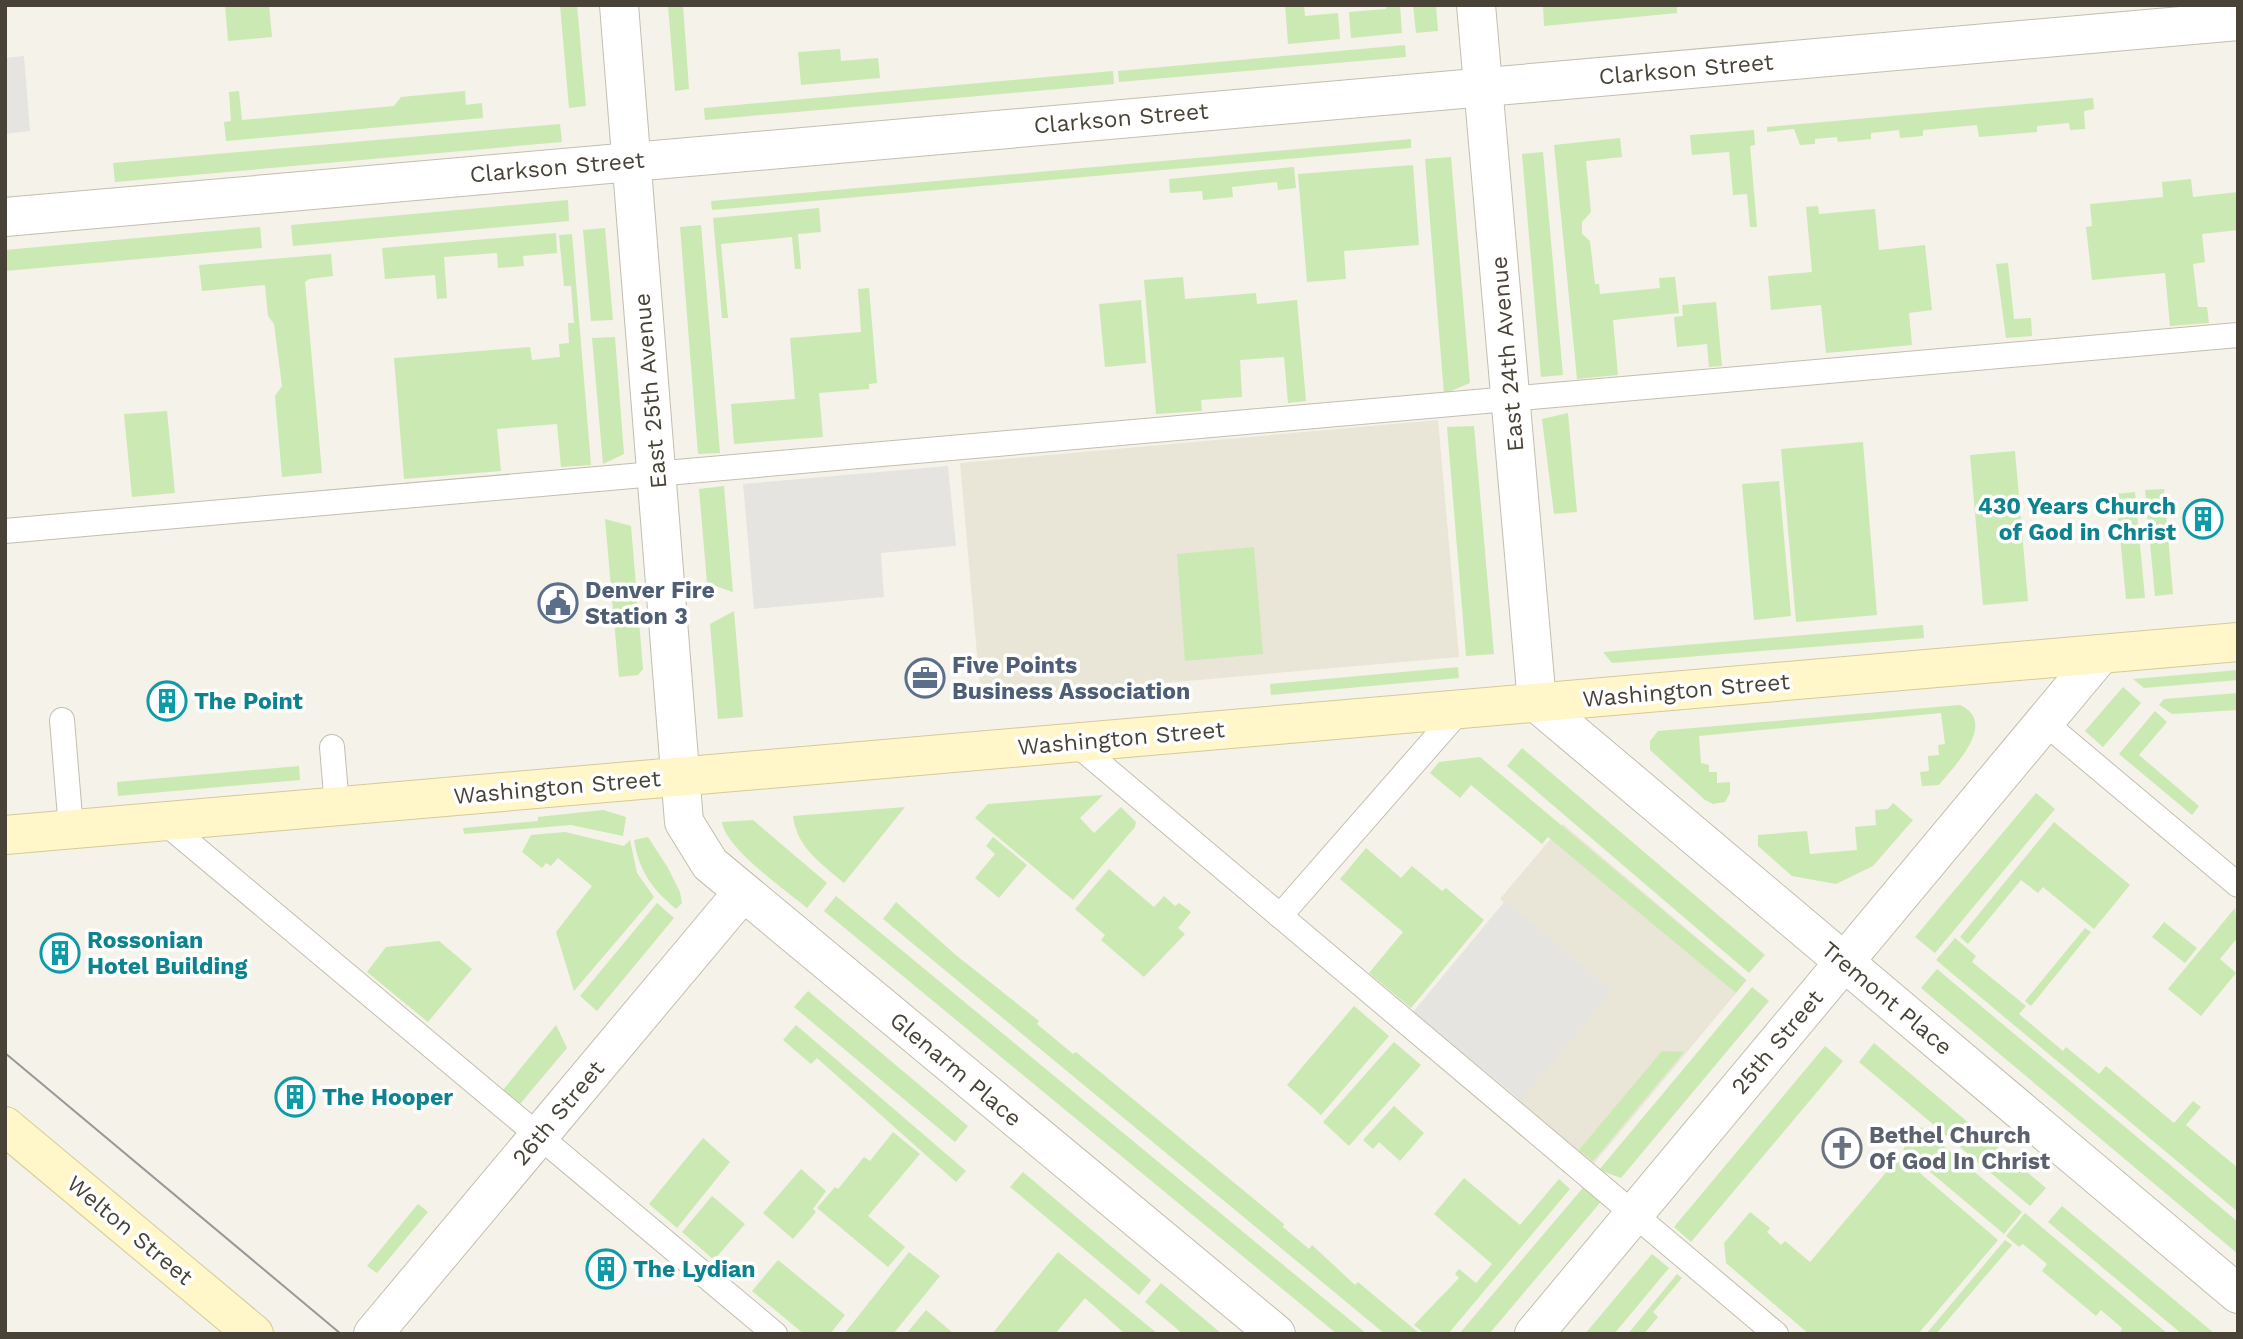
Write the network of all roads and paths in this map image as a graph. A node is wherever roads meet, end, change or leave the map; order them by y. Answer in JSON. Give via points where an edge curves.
{"nodes":[{"id":1,"x":619,"y":5,"type":"edge"},
{"id":2,"x":1476,"y":5,"type":"edge"},
{"id":3,"x":2238,"y":21,"type":"edge"},
{"id":4,"x":1483,"y":86,"type":"junction"},
{"id":5,"x":632,"y":160,"type":"junction"},
{"id":6,"x":5,"y":217,"type":"edge"},
{"id":7,"x":2238,"y":335,"type":"edge"},
{"id":8,"x":1511,"y":401,"type":"junction"},
{"id":9,"x":657,"y":475,"type":"junction"},
{"id":10,"x":5,"y":531,"type":"edge"},
{"id":11,"x":2238,"y":642,"type":"edge"},
{"id":12,"x":2101,"y":654,"type":"junction"},
{"id":13,"x":1536,"y":703,"type":"junction"},
{"id":14,"x":1461,"y":709,"type":"junction"},
{"id":15,"x":62,"y":720,"type":"dead end"},
{"id":16,"x":2045,"y":723,"type":"junction"},
{"id":17,"x":1074,"y":743,"type":"junction"},
{"id":18,"x":332,"y":747,"type":"dead end"},
{"id":19,"x":681,"y":776,"type":"junction"},
{"id":20,"x":337,"y":806,"type":"junction"},
{"id":21,"x":163,"y":821,"type":"junction"},
{"id":22,"x":71,"y":829,"type":"junction"},
{"id":23,"x":5,"y":835,"type":"edge"},
{"id":24,"x":2238,"y":885,"type":"edge"},
{"id":25,"x":743,"y":892,"type":"junction"},
{"id":26,"x":1280,"y":916,"type":"junction"},
{"id":27,"x":1844,"y":962,"type":"junction"},
{"id":28,"x":5,"y":1126,"type":"edge"},
{"id":29,"x":538,"y":1136,"type":"junction"},
{"id":30,"x":1633,"y":1214,"type":"junction"},
{"id":31,"x":2238,"y":1294,"type":"edge"},
{"id":32,"x":254,"y":1334,"type":"edge"},
{"id":33,"x":373,"y":1334,"type":"edge"},
{"id":34,"x":775,"y":1334,"type":"edge"},
{"id":35,"x":1276,"y":1334,"type":"edge"},
{"id":36,"x":1534,"y":1334,"type":"edge"},
{"id":37,"x":1776,"y":1334,"type":"edge"}],
"edges":[{"from":1,"to":5,"type":"street","name":"East 25th Avenue"},
{"from":2,"to":4,"type":"street","name":"East 24th Avenue"},
{"from":3,"to":4,"type":"street","name":"Clarkson Street"},
{"from":4,"to":5,"type":"street","name":"Clarkson Street"},
{"from":4,"to":8,"type":"street","name":"East 24th Avenue"},
{"from":5,"to":6,"type":"street","name":"Clarkson Street"},
{"from":5,"to":9,"type":"street","name":"East 25th Avenue"},
{"from":7,"to":8,"type":"lane"},
{"from":8,"to":9,"type":"lane"},
{"from":8,"to":13,"type":"street","name":"East 24th Avenue"},
{"from":9,"to":10,"type":"lane"},
{"from":9,"to":19,"type":"street","name":"East 25th Avenue"},
{"from":11,"to":12,"type":"street","name":"Washington Street"},
{"from":12,"to":13,"type":"street","name":"Washington Street"},
{"from":12,"to":16,"type":"street","name":"25th Street"},
{"from":13,"to":14,"type":"street","name":"Washington Street"},
{"from":13,"to":27,"type":"street","name":"Tremont Place"},
{"from":14,"to":17,"type":"street","name":"Washington Street"},
{"from":14,"to":26,"type":"lane"},
{"from":15,"to":22,"type":"lane"},
{"from":16,"to":24,"type":"lane"},
{"from":16,"to":27,"type":"street","name":"25th Street"},
{"from":17,"to":19,"type":"street","name":"Washington Street"},
{"from":17,"to":26,"type":"lane"},
{"from":18,"to":20,"type":"lane"},
{"from":19,"to":20,"type":"street","name":"Washington Street"},
{"from":19,"to":25,"type":"street","name":"Glenarm Place","via":[[684,822],[710,864]]},
{"from":20,"to":21,"type":"street","name":"Washington Street"},
{"from":21,"to":22,"type":"street","name":"Washington Street"},
{"from":21,"to":29,"type":"lane"},
{"from":22,"to":23,"type":"street","name":"Washington Street"},
{"from":25,"to":29,"type":"street","name":"26th Street"},
{"from":25,"to":35,"type":"street","name":"Glenarm Place"},
{"from":26,"to":30,"type":"lane"},
{"from":27,"to":30,"type":"street","name":"25th Street"},
{"from":27,"to":31,"type":"street","name":"Tremont Place"},
{"from":28,"to":32,"type":"street","name":"Welton Street"},
{"from":29,"to":33,"type":"street","name":"26th Street"},
{"from":29,"to":34,"type":"lane"},
{"from":30,"to":36,"type":"street","name":"25th Street"},
{"from":30,"to":37,"type":"lane"}]}
